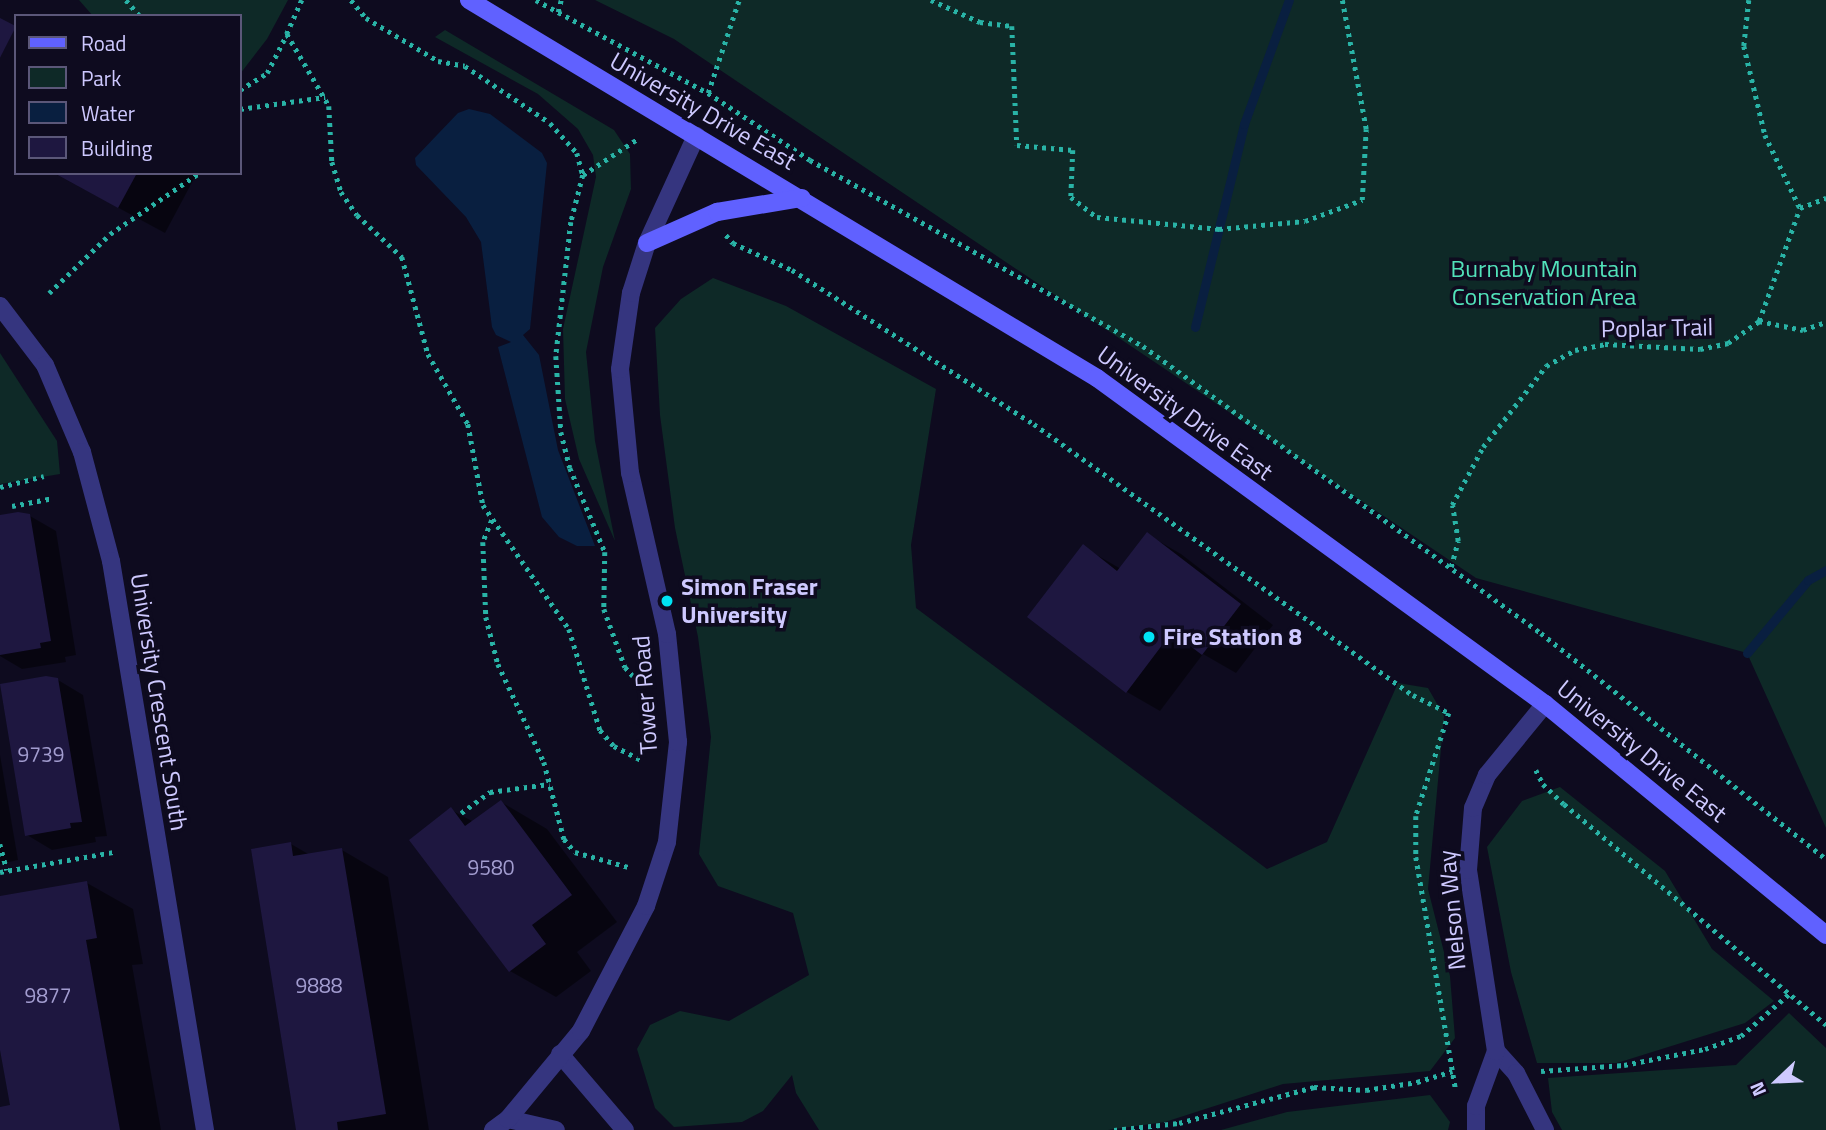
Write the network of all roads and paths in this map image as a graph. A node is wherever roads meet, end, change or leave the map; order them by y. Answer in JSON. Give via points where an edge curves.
{"nodes":[{"id":1,"x":126,"y":0,"type":"edge"},
{"id":2,"x":302,"y":0,"type":"edge"},
{"id":3,"x":351,"y":0,"type":"edge"},
{"id":4,"x":469,"y":0,"type":"edge"},
{"id":5,"x":536,"y":0,"type":"edge"},
{"id":6,"x":561,"y":0,"type":"edge"},
{"id":7,"x":739,"y":0,"type":"edge"},
{"id":8,"x":931,"y":0,"type":"edge"},
{"id":9,"x":1342,"y":0,"type":"edge"},
{"id":10,"x":1749,"y":0,"type":"edge"},
{"id":11,"x":558,"y":12,"type":"junction"},
{"id":12,"x":138,"y":14,"type":"edge"},
{"id":13,"x":287,"y":33,"type":"junction"},
{"id":14,"x":242,"y":89,"type":"edge"},
{"id":15,"x":708,"y":93,"type":"junction"},
{"id":16,"x":325,"y":97,"type":"junction"},
{"id":17,"x":242,"y":109,"type":"edge"},
{"id":18,"x":696,"y":136,"type":"junction"},
{"id":19,"x":639,"y":138,"type":"dead end"},
{"id":20,"x":196,"y":175,"type":"edge"},
{"id":21,"x":583,"y":176,"type":"junction"},
{"id":22,"x":802,"y":198,"type":"junction"},
{"id":23,"x":1826,"y":198,"type":"edge"},
{"id":24,"x":1800,"y":208,"type":"junction"},
{"id":25,"x":722,"y":228,"type":"dead end"},
{"id":26,"x":647,"y":243,"type":"junction"},
{"id":27,"x":49,"y":293,"type":"dead end"},
{"id":28,"x":0,"y":306,"type":"edge"},
{"id":29,"x":1759,"y":321,"type":"junction"},
{"id":30,"x":1826,"y":322,"type":"edge"},
{"id":31,"x":44,"y":476,"type":"dead end"},
{"id":32,"x":0,"y":487,"type":"edge"},
{"id":33,"x":50,"y":499,"type":"dead end"},
{"id":34,"x":12,"y":506,"type":"dead end"},
{"id":35,"x":492,"y":520,"type":"junction"},
{"id":36,"x":1451,"y":566,"type":"junction"},
{"id":37,"x":648,"y":676,"type":"dead end"},
{"id":38,"x":1545,"y":704,"type":"junction"},
{"id":39,"x":643,"y":761,"type":"dead end"},
{"id":40,"x":1536,"y":770,"type":"dead end"},
{"id":41,"x":548,"y":784,"type":"junction"},
{"id":42,"x":461,"y":813,"type":"dead end"},
{"id":43,"x":0,"y":844,"type":"edge"},
{"id":44,"x":114,"y":852,"type":"dead end"},
{"id":45,"x":1826,"y":859,"type":"edge"},
{"id":46,"x":628,"y":867,"type":"dead end"},
{"id":47,"x":7,"y":870,"type":"junction"},
{"id":48,"x":0,"y":872,"type":"edge"},
{"id":49,"x":1826,"y":935,"type":"edge"},
{"id":50,"x":1789,"y":994,"type":"junction"},
{"id":51,"x":1826,"y":1025,"type":"edge"},
{"id":52,"x":1496,"y":1051,"type":"junction"},
{"id":53,"x":560,"y":1054,"type":"junction"},
{"id":54,"x":1453,"y":1071,"type":"junction"},
{"id":55,"x":1516,"y":1073,"type":"junction"},
{"id":56,"x":1458,"y":1102,"type":"dead end"},
{"id":57,"x":508,"y":1119,"type":"junction"},
{"id":58,"x":205,"y":1130,"type":"edge"},
{"id":59,"x":493,"y":1130,"type":"edge"},
{"id":60,"x":556,"y":1130,"type":"edge"},
{"id":61,"x":625,"y":1130,"type":"edge"},
{"id":62,"x":1114,"y":1130,"type":"edge"},
{"id":63,"x":1476,"y":1130,"type":"edge"},
{"id":64,"x":1545,"y":1130,"type":"edge"}],
"edges":[{"from":1,"to":12,"type":"path"},
{"from":2,"to":13,"type":"path"},
{"from":3,"to":21,"type":"path","via":[[366,18],[438,61],[465,66],[550,123],[577,153]]},
{"from":4,"to":18,"type":"street","name":"University Drive East"},
{"from":5,"to":11,"type":"path"},
{"from":6,"to":11,"type":"path"},
{"from":7,"to":15,"type":"path"},
{"from":8,"to":9,"type":"path","via":[[979,22],[1013,26],[1017,145],[1073,150],[1071,197],[1079,204],[1097,217],[1219,229],[1305,221],[1362,200],[1366,129]]},
{"from":10,"to":24,"type":"path","via":[[1744,46],[1765,135]]},
{"from":11,"to":15,"type":"path"},
{"from":13,"to":14,"type":"path","via":[[267,73]]},
{"from":13,"to":16,"type":"path"},
{"from":15,"to":36,"type":"path","via":[[810,160],[1143,346]]},
{"from":16,"to":17,"type":"path"},
{"from":16,"to":35,"type":"path","via":[[332,162],[341,192],[357,215],[402,257],[428,354],[468,424],[483,505]]},
{"from":18,"to":22,"type":"street","name":"University Drive East"},
{"from":18,"to":26,"type":"street","name":"Tower Road"},
{"from":19,"to":21,"type":"path"},
{"from":20,"to":27,"type":"path","via":[[110,234]]},
{"from":21,"to":37,"type":"path","via":[[571,222],[555,356],[561,432],[570,468],[605,552],[604,609],[625,667],[633,676]]},
{"from":22,"to":26,"type":"street","via":[[717,212]]},
{"from":22,"to":38,"type":"street","name":"University Drive East","via":[[1097,378]]},
{"from":23,"to":24,"type":"path"},
{"from":24,"to":29,"type":"path"},
{"from":25,"to":54,"type":"path","via":[[733,243],[792,270],[1034,424],[1413,695],[1449,713],[1416,816],[1416,856]]},
{"from":26,"to":53,"type":"street","name":"Tower Road","via":[[625,331],[620,369],[622,425],[667,634],[678,742],[667,842],[646,906],[609,984],[581,1031]]},
{"from":28,"to":58,"type":"street","name":"University Crescent South","via":[[45,366],[82,452],[111,561]]},
{"from":29,"to":30,"type":"path","via":[[1804,330]]},
{"from":29,"to":36,"type":"path","name":"Poplar Trail","via":[[1728,343],[1700,349],[1605,344],[1575,350],[1546,366],[1483,447],[1452,505],[1458,541]]},
{"from":31,"to":32,"type":"path"},
{"from":33,"to":34,"type":"path"},
{"from":35,"to":39,"type":"path","via":[[569,629],[600,730],[614,746]]},
{"from":35,"to":41,"type":"path","via":[[483,542],[486,617],[498,664],[532,734]]},
{"from":36,"to":45,"type":"path","via":[[1707,761]]},
{"from":38,"to":49,"type":"street","name":"University Drive East"},
{"from":38,"to":52,"type":"street","name":"Nelson Way","via":[[1487,775],[1472,818],[1468,870]]},
{"from":40,"to":50,"type":"path","via":[[1564,804]]},
{"from":41,"to":42,"type":"path","via":[[490,792]]},
{"from":41,"to":46,"type":"path","via":[[564,839],[575,852]]},
{"from":43,"to":47,"type":"path"},
{"from":44,"to":47,"type":"path"},
{"from":47,"to":48,"type":"path"},
{"from":50,"to":51,"type":"path"},
{"from":50,"to":55,"type":"path","via":[[1741,1036],[1705,1049],[1624,1065]]},
{"from":52,"to":55,"type":"street"},
{"from":52,"to":63,"type":"street","name":"Nelson Way","via":[[1476,1106]]},
{"from":53,"to":57,"type":"street","name":"Tower Road"},
{"from":53,"to":61,"type":"street"},
{"from":54,"to":56,"type":"path"},
{"from":54,"to":62,"type":"path","via":[[1366,1090],[1314,1087],[1179,1123]]},
{"from":55,"to":64,"type":"street"},
{"from":57,"to":59,"type":"street","name":"Tower Road"},
{"from":57,"to":60,"type":"street"}]}
